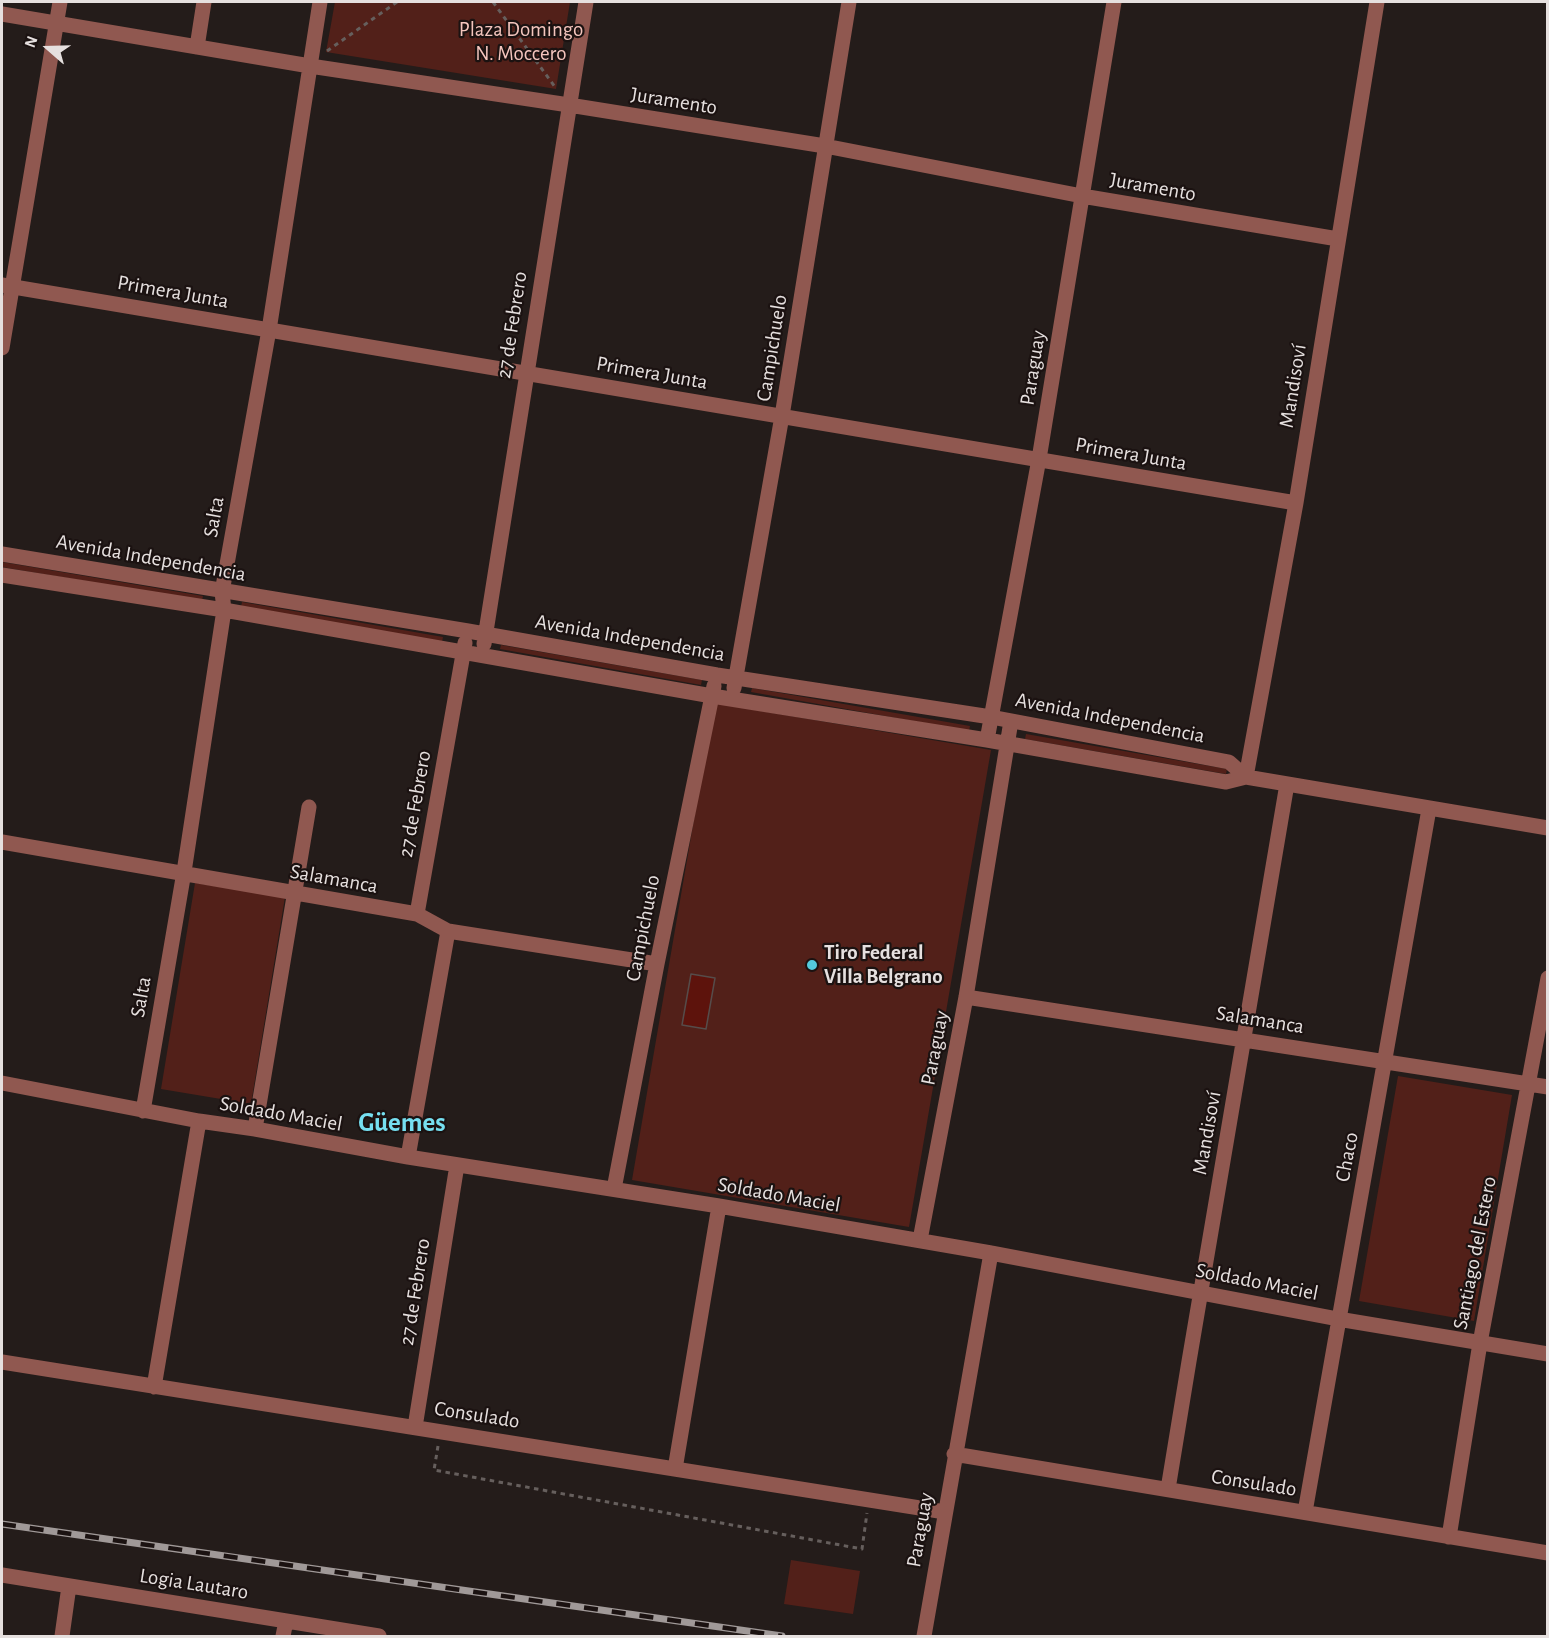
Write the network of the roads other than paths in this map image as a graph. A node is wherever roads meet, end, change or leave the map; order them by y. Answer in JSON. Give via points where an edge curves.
{"nodes":[{"id":1,"x":60,"y":2,"type":"edge"},
{"id":2,"x":204,"y":2,"type":"edge"},
{"id":3,"x":320,"y":2,"type":"edge"},
{"id":4,"x":586,"y":2,"type":"edge"},
{"id":5,"x":849,"y":2,"type":"edge"},
{"id":6,"x":1114,"y":2,"type":"edge"},
{"id":7,"x":1377,"y":2,"type":"edge"},
{"id":8,"x":2,"y":14,"type":"edge"},
{"id":9,"x":56,"y":24,"type":"junction"},
{"id":10,"x":197,"y":47,"type":"junction"},
{"id":11,"x":310,"y":66,"type":"junction"},
{"id":12,"x":569,"y":105,"type":"junction"},
{"id":13,"x":825,"y":146,"type":"junction"},
{"id":14,"x":1082,"y":196,"type":"junction"},
{"id":15,"x":1338,"y":239,"type":"junction"},
{"id":16,"x":7,"y":286,"type":"edge"},
{"id":17,"x":269,"y":330,"type":"junction"},
{"id":18,"x":2,"y":348,"type":"edge"},
{"id":19,"x":526,"y":373,"type":"junction"},
{"id":20,"x":782,"y":416,"type":"junction"},
{"id":21,"x":1039,"y":459,"type":"junction"},
{"id":22,"x":1296,"y":503,"type":"junction"},
{"id":23,"x":2,"y":554,"type":"edge"},
{"id":24,"x":2,"y":575,"type":"edge"},
{"id":25,"x":222,"y":592,"type":"junction"},
{"id":26,"x":224,"y":610,"type":"junction"},
{"id":27,"x":468,"y":631,"type":"junction"},
{"id":28,"x":486,"y":634,"type":"junction"},
{"id":29,"x":463,"y":652,"type":"junction"},
{"id":30,"x":482,"y":655,"type":"junction"},
{"id":31,"x":717,"y":675,"type":"junction"},
{"id":32,"x":735,"y":677,"type":"junction"},
{"id":33,"x":712,"y":696,"type":"junction"},
{"id":34,"x":733,"y":700,"type":"junction"},
{"id":35,"x":992,"y":717,"type":"junction"},
{"id":36,"x":1011,"y":721,"type":"junction"},
{"id":37,"x":987,"y":740,"type":"junction"},
{"id":38,"x":1006,"y":744,"type":"junction"},
{"id":39,"x":1246,"y":777,"type":"junction"},
{"id":40,"x":1287,"y":784,"type":"junction"},
{"id":41,"x":309,"y":807,"type":"dead end"},
{"id":42,"x":1429,"y":809,"type":"junction"},
{"id":43,"x":1548,"y":828,"type":"edge"},
{"id":44,"x":2,"y":842,"type":"edge"},
{"id":45,"x":183,"y":872,"type":"junction"},
{"id":46,"x":294,"y":893,"type":"junction"},
{"id":47,"x":417,"y":914,"type":"junction"},
{"id":48,"x":448,"y":931,"type":"junction"},
{"id":49,"x":657,"y":964,"type":"junction"},
{"id":50,"x":1548,"y":978,"type":"edge"},
{"id":51,"x":966,"y":997,"type":"junction"},
{"id":52,"x":1245,"y":1039,"type":"junction"},
{"id":53,"x":1386,"y":1061,"type":"junction"},
{"id":54,"x":2,"y":1083,"type":"edge"},
{"id":55,"x":1529,"y":1084,"type":"junction"},
{"id":56,"x":1548,"y":1087,"type":"edge"},
{"id":57,"x":143,"y":1111,"type":"junction"},
{"id":58,"x":199,"y":1121,"type":"junction"},
{"id":59,"x":255,"y":1129,"type":"junction"},
{"id":60,"x":408,"y":1157,"type":"junction"},
{"id":61,"x":457,"y":1165,"type":"junction"},
{"id":62,"x":614,"y":1190,"type":"junction"},
{"id":63,"x":719,"y":1206,"type":"junction"},
{"id":64,"x":920,"y":1240,"type":"junction"},
{"id":65,"x":992,"y":1253,"type":"junction"},
{"id":66,"x":1200,"y":1292,"type":"junction"},
{"id":67,"x":1338,"y":1319,"type":"junction"},
{"id":68,"x":1480,"y":1343,"type":"junction"},
{"id":69,"x":1548,"y":1354,"type":"edge"},
{"id":70,"x":2,"y":1362,"type":"edge"},
{"id":71,"x":154,"y":1387,"type":"junction"},
{"id":72,"x":415,"y":1427,"type":"junction"},
{"id":73,"x":954,"y":1454,"type":"junction"},
{"id":74,"x":675,"y":1468,"type":"junction"},
{"id":75,"x":1168,"y":1490,"type":"junction"},
{"id":76,"x":945,"y":1512,"type":"junction"},
{"id":77,"x":1305,"y":1512,"type":"junction"},
{"id":78,"x":1449,"y":1537,"type":"junction"},
{"id":79,"x":1548,"y":1553,"type":"edge"},
{"id":80,"x":2,"y":1575,"type":"edge"},
{"id":81,"x":69,"y":1586,"type":"junction"},
{"id":82,"x":286,"y":1620,"type":"junction"},
{"id":83,"x":62,"y":1636,"type":"edge"},
{"id":84,"x":284,"y":1636,"type":"edge"},
{"id":85,"x":379,"y":1636,"type":"edge"},
{"id":86,"x":924,"y":1636,"type":"edge"}],
"edges":[{"from":1,"to":9,"type":"street"},
{"from":2,"to":10,"type":"street"},
{"from":3,"to":11,"type":"street","name":"Salta"},
{"from":4,"to":12,"type":"street","name":"27 de Febrero"},
{"from":5,"to":13,"type":"street","name":"Campichuelo"},
{"from":6,"to":14,"type":"street","name":"Paraguay"},
{"from":7,"to":15,"type":"street","name":"Mandisoví"},
{"from":8,"to":9,"type":"street","name":"Juramento"},
{"from":9,"to":10,"type":"street","name":"Juramento"},
{"from":9,"to":16,"type":"street"},
{"from":10,"to":11,"type":"street","name":"Juramento"},
{"from":11,"to":12,"type":"street","name":"Juramento"},
{"from":11,"to":17,"type":"street","name":"Salta"},
{"from":12,"to":13,"type":"street","name":"Juramento"},
{"from":12,"to":19,"type":"street","name":"27 de Febrero"},
{"from":13,"to":14,"type":"street","name":"Juramento"},
{"from":13,"to":20,"type":"street","name":"Campichuelo"},
{"from":14,"to":15,"type":"street","name":"Juramento"},
{"from":14,"to":21,"type":"street","name":"Paraguay"},
{"from":15,"to":22,"type":"street","name":"Mandisoví"},
{"from":16,"to":17,"type":"street","name":"Primera Junta"},
{"from":16,"to":18,"type":"street"},
{"from":17,"to":19,"type":"street","name":"Primera Junta"},
{"from":17,"to":25,"type":"street","name":"Salta"},
{"from":19,"to":20,"type":"street","name":"Primera Junta"},
{"from":19,"to":28,"type":"street","name":"27 de Febrero"},
{"from":20,"to":21,"type":"street","name":"Primera Junta"},
{"from":20,"to":32,"type":"street","name":"Campichuelo"},
{"from":21,"to":22,"type":"street","name":"Primera Junta"},
{"from":21,"to":35,"type":"street","name":"Paraguay"},
{"from":22,"to":39,"type":"street","name":"Mandisoví"},
{"from":23,"to":25,"type":"street","name":"Avenida Independencia"},
{"from":24,"to":26,"type":"street","name":"Avenida Independencia"},
{"from":25,"to":26,"type":"street","name":"Salta"},
{"from":25,"to":27,"type":"street","name":"Avenida Independencia"},
{"from":26,"to":29,"type":"street","name":"Avenida Independencia"},
{"from":26,"to":45,"type":"street","name":"Salta"},
{"from":27,"to":28,"type":"street","name":"Avenida Independencia"},
{"from":27,"to":29,"type":"street","name":"27 de Febrero"},
{"from":28,"to":30,"type":"street","name":"27 de Febrero"},
{"from":28,"to":31,"type":"street","name":"Avenida Independencia"},
{"from":29,"to":30,"type":"street","name":"Avenida Independencia"},
{"from":29,"to":47,"type":"street","name":"27 de Febrero"},
{"from":30,"to":33,"type":"street","name":"Avenida Independencia"},
{"from":31,"to":32,"type":"street","name":"Avenida Independencia"},
{"from":31,"to":33,"type":"street","name":"Campichuelo"},
{"from":32,"to":34,"type":"street","name":"Campichuelo"},
{"from":32,"to":35,"type":"street","name":"Avenida Independencia"},
{"from":33,"to":34,"type":"street","name":"Avenida Independencia"},
{"from":33,"to":49,"type":"street","name":"Campichuelo"},
{"from":34,"to":37,"type":"street","name":"Avenida Independencia"},
{"from":35,"to":36,"type":"street","name":"Avenida Independencia"},
{"from":35,"to":37,"type":"street","name":"Paraguay"},
{"from":36,"to":38,"type":"street","name":"Paraguay"},
{"from":36,"to":39,"type":"street","name":"Avenida Independencia","via":[[1229,762]]},
{"from":37,"to":38,"type":"street","name":"Avenida Independencia"},
{"from":38,"to":39,"type":"street","name":"Avenida Independencia","via":[[1227,782]]},
{"from":38,"to":51,"type":"street","name":"Paraguay"},
{"from":39,"to":40,"type":"street","name":"Avenida Independencia"},
{"from":40,"to":42,"type":"street","name":"Avenida Independencia"},
{"from":40,"to":52,"type":"street","name":"Mandisoví"},
{"from":41,"to":46,"type":"street"},
{"from":42,"to":43,"type":"street","name":"Avenida Independencia"},
{"from":42,"to":53,"type":"street","name":"Chaco"},
{"from":44,"to":45,"type":"street","name":"Salamanca"},
{"from":45,"to":46,"type":"street","name":"Salamanca"},
{"from":45,"to":57,"type":"street","name":"Salta"},
{"from":46,"to":47,"type":"street","name":"Salamanca"},
{"from":46,"to":59,"type":"street"},
{"from":47,"to":48,"type":"street","name":"Salamanca"},
{"from":48,"to":49,"type":"street","name":"Salamanca"},
{"from":48,"to":60,"type":"street"},
{"from":49,"to":62,"type":"street","name":"Campichuelo"},
{"from":50,"to":55,"type":"street","name":"Santiago del Estero"},
{"from":51,"to":52,"type":"street","name":"Salamanca"},
{"from":51,"to":64,"type":"street","name":"Paraguay"},
{"from":52,"to":53,"type":"street","name":"Salamanca"},
{"from":52,"to":66,"type":"street","name":"Mandisoví"},
{"from":53,"to":55,"type":"street","name":"Salamanca"},
{"from":53,"to":67,"type":"street","name":"Chaco"},
{"from":54,"to":57,"type":"street","name":"Soldado Maciel"},
{"from":55,"to":56,"type":"street","name":"Salamanca"},
{"from":55,"to":68,"type":"street","name":"Santiago del Estero"},
{"from":57,"to":58,"type":"street","name":"Soldado Maciel"},
{"from":58,"to":59,"type":"street","name":"Soldado Maciel"},
{"from":58,"to":71,"type":"street"},
{"from":59,"to":60,"type":"street","name":"Soldado Maciel"},
{"from":60,"to":61,"type":"street","name":"Soldado Maciel"},
{"from":61,"to":62,"type":"street","name":"Soldado Maciel"},
{"from":61,"to":72,"type":"street","name":"27 de Febrero"},
{"from":62,"to":63,"type":"street","name":"Soldado Maciel"},
{"from":63,"to":64,"type":"street","name":"Soldado Maciel"},
{"from":63,"to":74,"type":"street"},
{"from":64,"to":65,"type":"street","name":"Soldado Maciel"},
{"from":65,"to":66,"type":"street","name":"Soldado Maciel"},
{"from":65,"to":73,"type":"street","name":"Paraguay"},
{"from":66,"to":67,"type":"street","name":"Soldado Maciel"},
{"from":66,"to":75,"type":"street","name":"Mandisoví"},
{"from":67,"to":68,"type":"street","name":"Soldado Maciel"},
{"from":67,"to":77,"type":"street","name":"Chaco"},
{"from":68,"to":69,"type":"street","name":"Soldado Maciel"},
{"from":68,"to":78,"type":"street","name":"Santiago del Estero"},
{"from":70,"to":71,"type":"street","name":"Consulado"},
{"from":71,"to":72,"type":"street","name":"Consulado"},
{"from":72,"to":74,"type":"street","name":"Consulado"},
{"from":73,"to":75,"type":"street","name":"Consulado"},
{"from":73,"to":76,"type":"street","name":"Paraguay"},
{"from":74,"to":76,"type":"street","name":"Consulado"},
{"from":75,"to":77,"type":"street","name":"Consulado"},
{"from":76,"to":86,"type":"street","name":"Paraguay"},
{"from":77,"to":78,"type":"street","name":"Consulado"},
{"from":78,"to":79,"type":"street","name":"Consulado"},
{"from":80,"to":81,"type":"street","name":"Logia Lautaro"},
{"from":81,"to":82,"type":"street","name":"Logia Lautaro"},
{"from":81,"to":83,"type":"street"},
{"from":82,"to":84,"type":"street"},
{"from":82,"to":85,"type":"street","name":"Logia Lautaro"}]}
